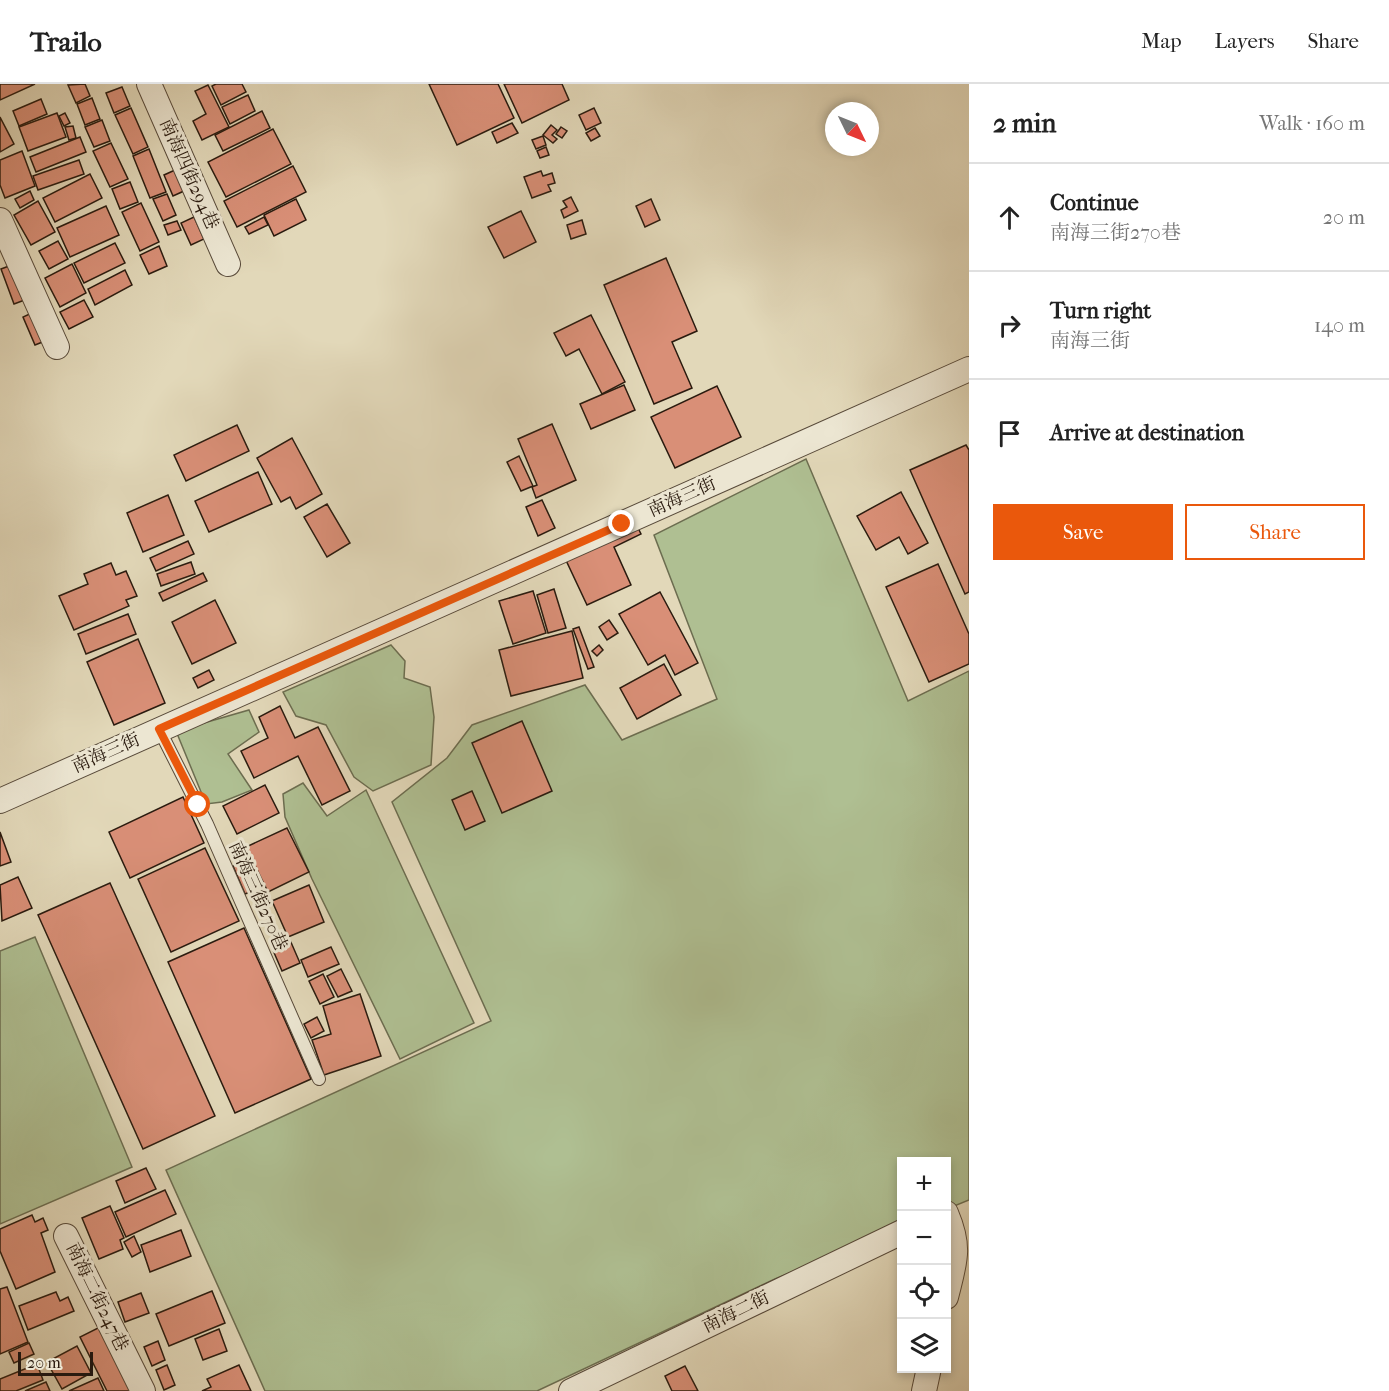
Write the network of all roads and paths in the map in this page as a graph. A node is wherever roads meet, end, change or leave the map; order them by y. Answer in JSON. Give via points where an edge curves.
{"nodes":[{"id":1,"x":149,"y":84,"type":"edge"},
{"id":2,"x":0,"y":220,"type":"edge"},
{"id":3,"x":228,"y":264,"type":"dead end"},
{"id":4,"x":57,"y":348,"type":"dead end"},
{"id":5,"x":969,"y":369,"type":"edge"},
{"id":6,"x":159,"y":729,"type":"junction"},
{"id":7,"x":0,"y":801,"type":"edge"},
{"id":8,"x":319,"y":1079,"type":"dead end"},
{"id":9,"x":951,"y":1224,"type":"edge"},
{"id":10,"x":897,"y":1234,"type":"edge"},
{"id":11,"x":66,"y":1236,"type":"dead end"},
{"id":12,"x":951,"y":1277,"type":"edge"},
{"id":13,"x":929,"y":1373,"type":"edge"},
{"id":14,"x":143,"y":1391,"type":"edge"},
{"id":15,"x":571,"y":1391,"type":"edge"},
{"id":16,"x":924,"y":1391,"type":"edge"}],
"edges":[{"from":1,"to":3,"type":"street","name":"南海四街294巷"},
{"from":2,"to":4,"type":"street"},
{"from":5,"to":6,"type":"street","name":"南海三街"},
{"from":6,"to":7,"type":"street","name":"南海三街"},
{"from":6,"to":8,"type":"lane","name":"南海三街270巷","via":[[207,824]]},
{"from":9,"to":12,"type":"street","via":[[956,1236]]},
{"from":10,"to":15,"type":"street","name":"南海二街"},
{"from":11,"to":14,"type":"street","name":"南海二街247巷"},
{"from":13,"to":16,"type":"street"}]}
